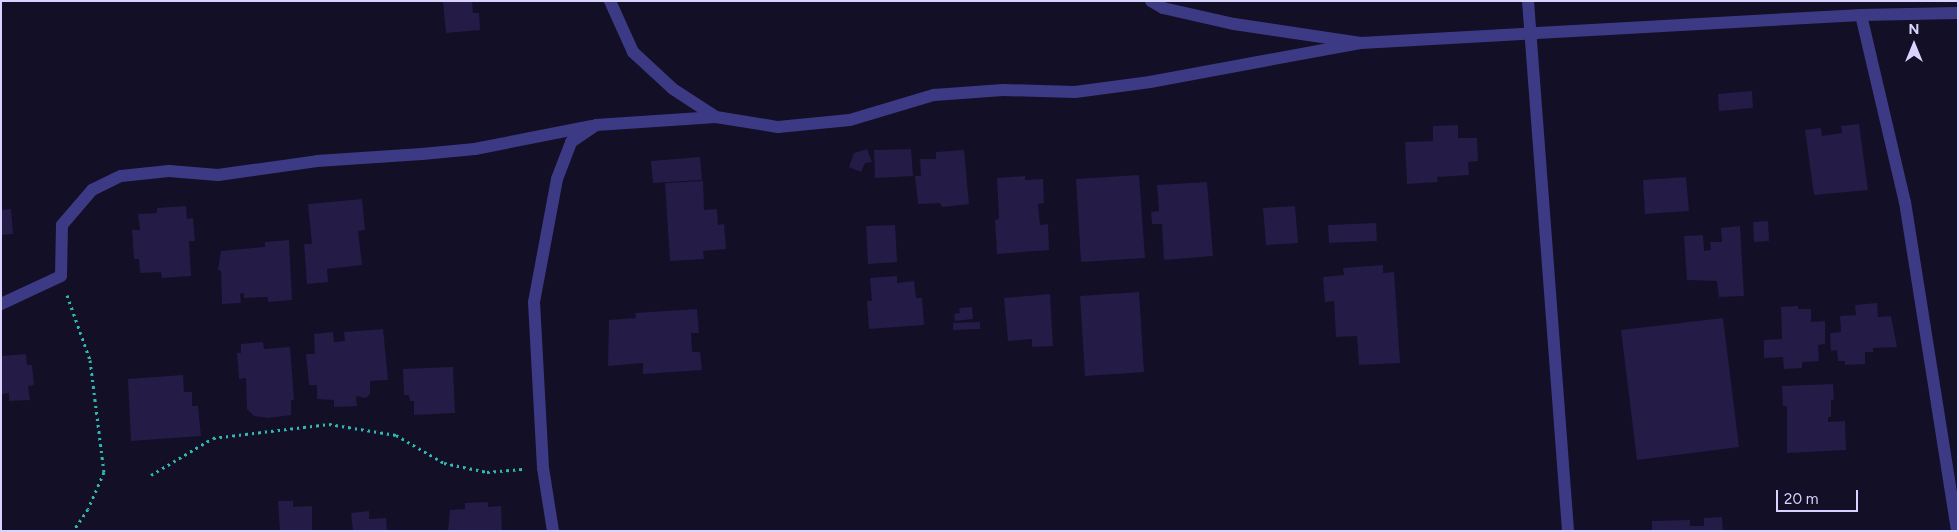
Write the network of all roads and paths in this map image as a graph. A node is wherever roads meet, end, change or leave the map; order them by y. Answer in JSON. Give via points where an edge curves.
{"nodes":[{"id":1,"x":610,"y":1,"type":"edge"},
{"id":2,"x":1151,"y":1,"type":"edge"},
{"id":3,"x":1528,"y":1,"type":"edge"},
{"id":4,"x":1958,"y":13,"type":"edge"},
{"id":5,"x":1861,"y":15,"type":"junction"},
{"id":6,"x":1530,"y":35,"type":"junction"},
{"id":7,"x":1361,"y":43,"type":"junction"},
{"id":8,"x":716,"y":117,"type":"junction"},
{"id":9,"x":596,"y":125,"type":"junction"},
{"id":10,"x":61,"y":276,"type":"junction"},
{"id":11,"x":1,"y":304,"type":"edge"},
{"id":12,"x":543,"y":468,"type":"junction"},
{"id":13,"x":151,"y":475,"type":"dead end"},
{"id":14,"x":73,"y":531,"type":"edge"},
{"id":15,"x":553,"y":531,"type":"edge"},
{"id":16,"x":1568,"y":531,"type":"edge"},
{"id":17,"x":1957,"y":531,"type":"edge"}],
"edges":[{"from":1,"to":8,"type":"street","via":[[633,52],[673,89]]},
{"from":2,"to":7,"type":"street","via":[[1163,8],[1234,24]]},
{"from":3,"to":6,"type":"street"},
{"from":4,"to":5,"type":"street"},
{"from":5,"to":6,"type":"street"},
{"from":5,"to":17,"type":"street","via":[[1905,202]]},
{"from":6,"to":7,"type":"street"},
{"from":6,"to":16,"type":"street"},
{"from":7,"to":8,"type":"street","via":[[1075,92],[1003,90],[934,95],[850,120],[778,126]]},
{"from":8,"to":9,"type":"street"},
{"from":9,"to":10,"type":"street","via":[[475,148],[422,154],[317,161],[218,175],[169,170],[121,176],[92,190],[62,225]]},
{"from":9,"to":12,"type":"street","via":[[571,142],[557,179],[534,302]]},
{"from":10,"to":11,"type":"street"},
{"from":10,"to":14,"type":"path","via":[[90,360],[104,472],[88,509]]},
{"from":12,"to":13,"type":"path","via":[[487,472],[444,463],[396,435],[328,424],[213,438]]},
{"from":12,"to":15,"type":"street"}]}
